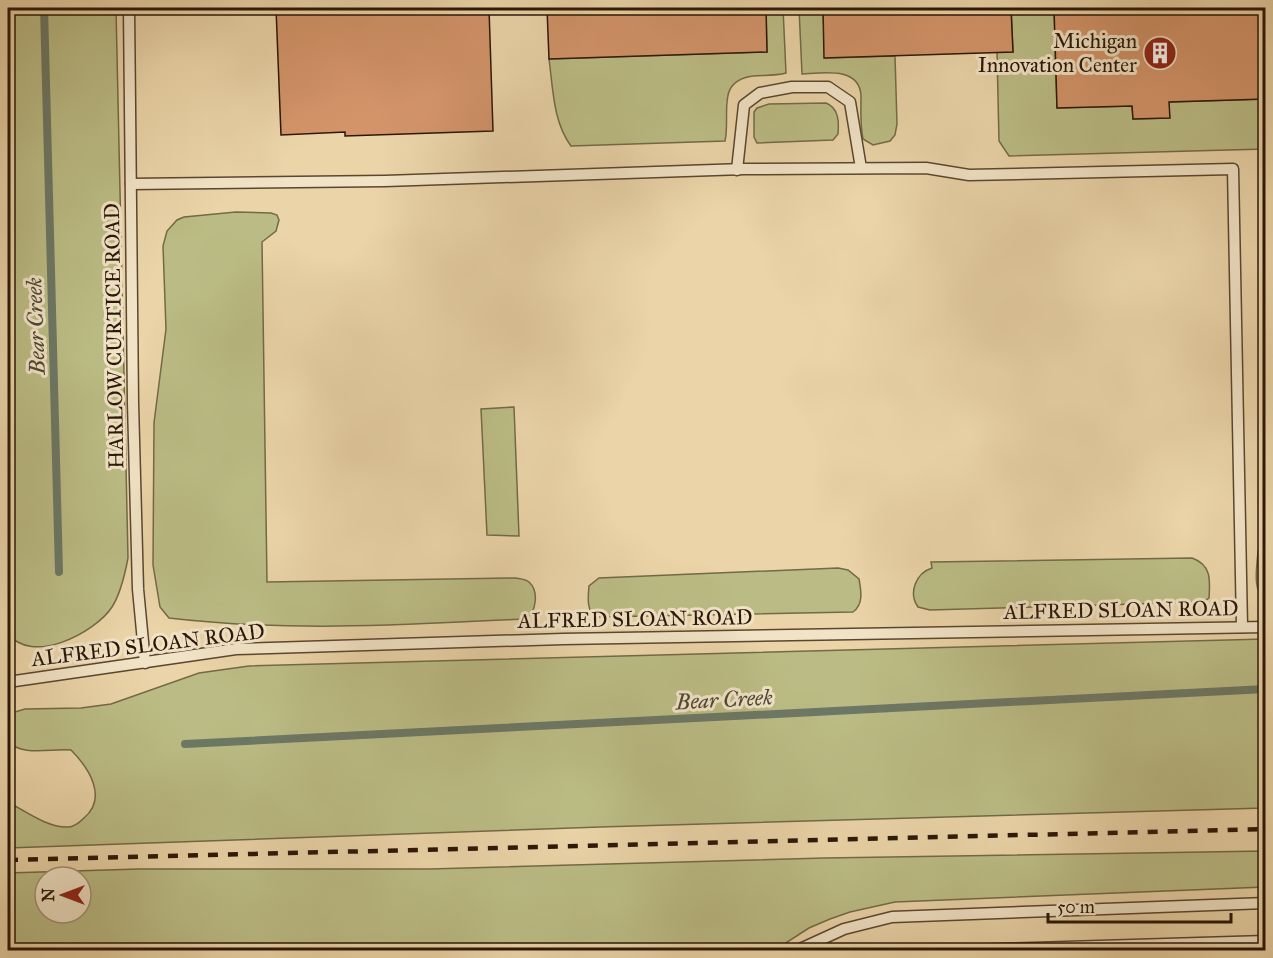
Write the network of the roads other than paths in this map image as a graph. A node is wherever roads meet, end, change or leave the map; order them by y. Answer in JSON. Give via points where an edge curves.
{"nodes":[{"id":1,"x":129,"y":8,"type":"edge"},
{"id":2,"x":861,"y":168,"type":"junction"},
{"id":3,"x":738,"y":170,"type":"junction"},
{"id":4,"x":131,"y":184,"type":"junction"},
{"id":5,"x":1242,"y":627,"type":"junction"},
{"id":6,"x":1266,"y":627,"type":"edge"},
{"id":7,"x":145,"y":663,"type":"junction"},
{"id":8,"x":8,"y":682,"type":"edge"},
{"id":9,"x":1266,"y":903,"type":"edge"},
{"id":10,"x":1266,"y":941,"type":"edge"},
{"id":11,"x":798,"y":951,"type":"edge"},
{"id":12,"x":970,"y":951,"type":"edge"}],
"edges":[{"from":1,"to":4,"type":"lane","name":"HARLOW CURTICE ROAD"},
{"from":2,"to":3,"type":"lane"},
{"from":2,"to":3,"type":"lane","via":[[850,102],[828,87],[792,87],[760,93],[744,105]]},
{"from":2,"to":5,"type":"lane","via":[[926,168],[969,175],[1233,169]]},
{"from":3,"to":4,"type":"lane"},
{"from":4,"to":7,"type":"lane","name":"HARLOW CURTICE ROAD","via":[[135,496]]},
{"from":5,"to":6,"type":"lane","name":"ALFRED SLOAN ROAD"},
{"from":5,"to":7,"type":"lane","name":"ALFRED SLOAN ROAD","via":[[236,649]]},
{"from":7,"to":8,"type":"lane","name":"ALFRED SLOAN ROAD"},
{"from":9,"to":11,"type":"lane","via":[[892,917],[844,929]]},
{"from":10,"to":12,"type":"lane"}]}
